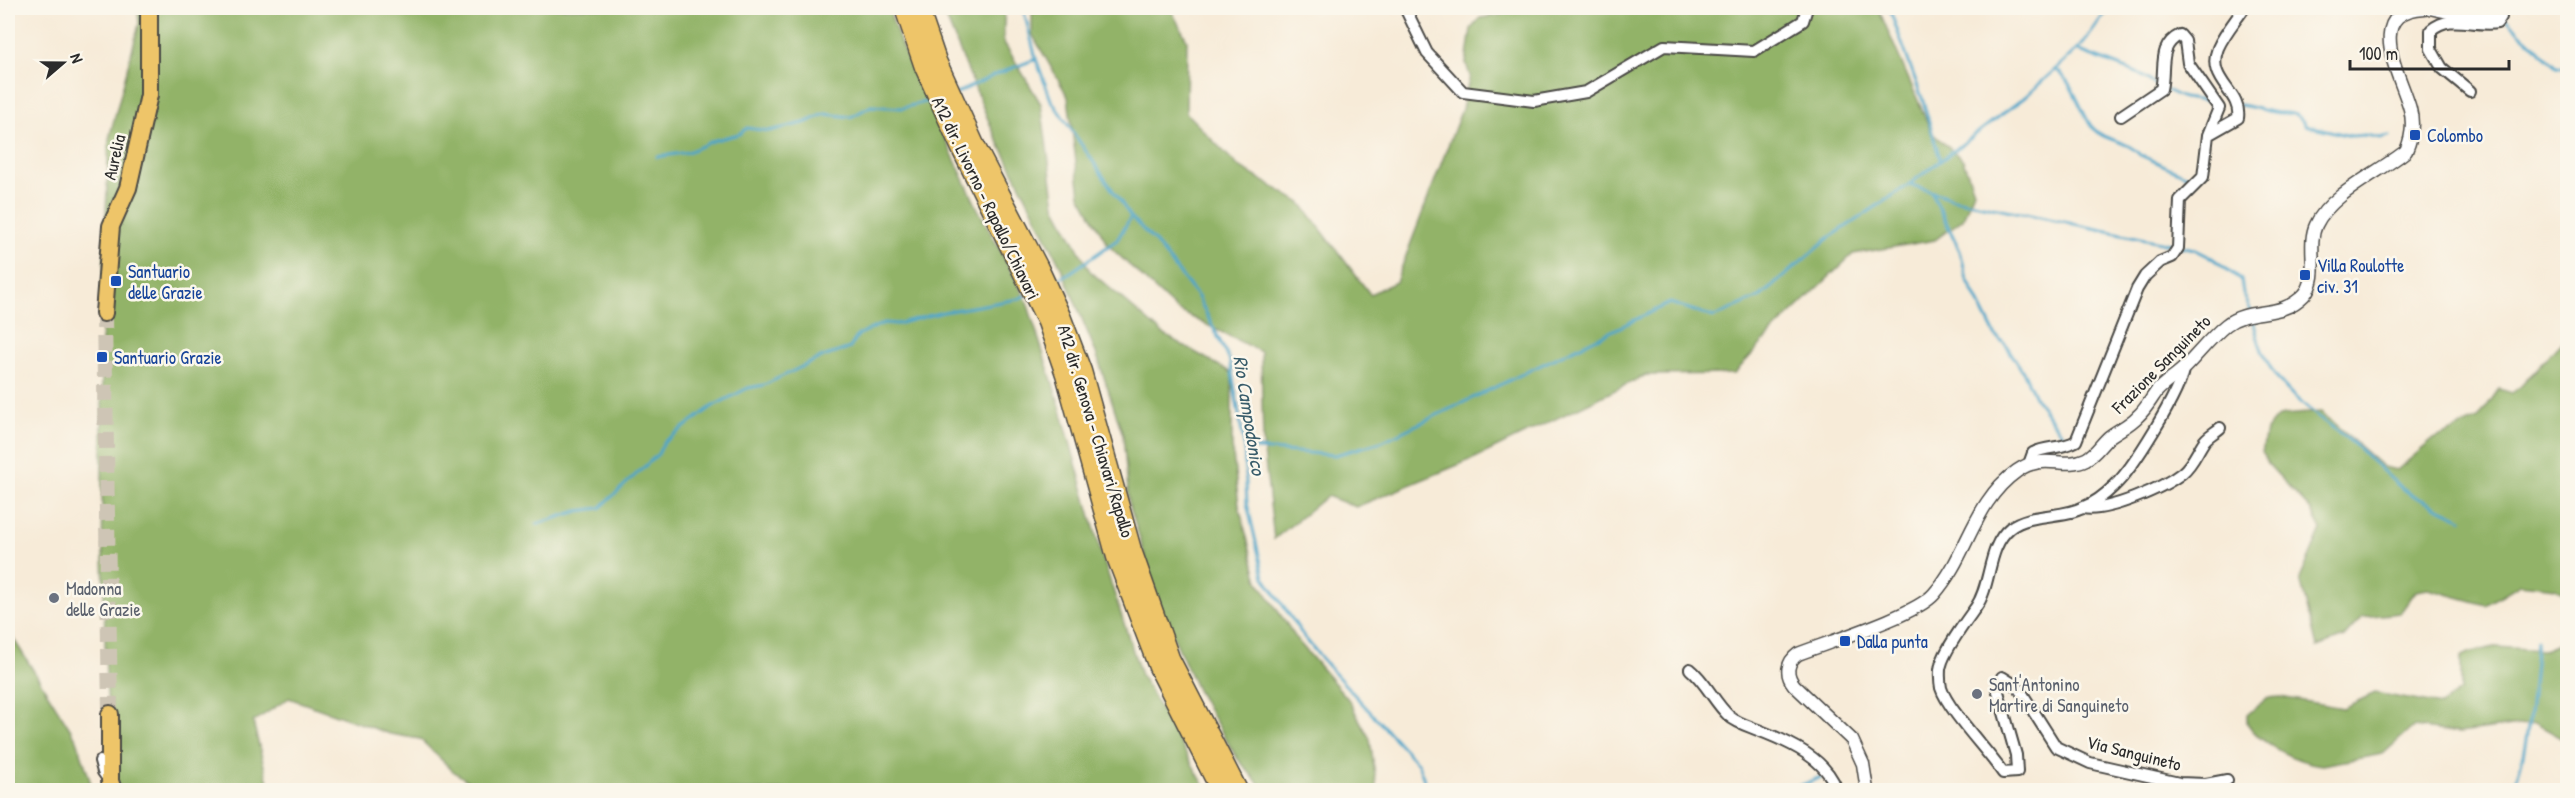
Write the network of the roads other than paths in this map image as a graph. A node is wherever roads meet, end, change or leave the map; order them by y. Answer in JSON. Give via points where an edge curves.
{"nodes":[{"id":1,"x":148,"y":8,"type":"edge"},
{"id":2,"x":904,"y":8,"type":"edge"},
{"id":3,"x":919,"y":8,"type":"edge"},
{"id":4,"x":1405,"y":8,"type":"edge"},
{"id":5,"x":1807,"y":8,"type":"edge"},
{"id":6,"x":2244,"y":8,"type":"edge"},
{"id":7,"x":2427,"y":8,"type":"edge"},
{"id":8,"x":2498,"y":11,"type":"edge"},
{"id":9,"x":2470,"y":91,"type":"dead end"},
{"id":10,"x":2121,"y":116,"type":"dead end"},
{"id":11,"x":2208,"y":135,"type":"junction"},
{"id":12,"x":969,"y":149,"type":"junction"},
{"id":13,"x":104,"y":312,"type":"tunnel mouth"},
{"id":14,"x":1054,"y":319,"type":"junction"},
{"id":15,"x":2183,"y":369,"type":"junction"},
{"id":16,"x":2220,"y":428,"type":"dead end"},
{"id":17,"x":2029,"y":464,"type":"junction"},
{"id":18,"x":2083,"y":508,"type":"junction"},
{"id":19,"x":1690,"y":669,"type":"dead end"},
{"id":20,"x":110,"y":714,"type":"tunnel mouth"},
{"id":21,"x":100,"y":761,"type":"dead end"},
{"id":22,"x":2227,"y":780,"type":"dead end"},
{"id":23,"x":112,"y":786,"type":"edge"},
{"id":24,"x":1220,"y":790,"type":"edge"},
{"id":25,"x":1238,"y":790,"type":"edge"},
{"id":26,"x":1837,"y":790,"type":"edge"},
{"id":27,"x":1867,"y":790,"type":"edge"}],
"edges":[{"from":1,"to":13,"type":"main road","name":"Aurelia","via":[[149,95],[128,188],[111,226]]},
{"from":2,"to":12,"type":"highway","name":"A12 dir. Livorno - Rapallo/Chiavari","via":[[924,67]]},
{"from":3,"to":12,"type":"highway","name":"A12 dir. Genova - Chiavari/Rapallo"},
{"from":4,"to":5,"type":"street","via":[[1427,53],[1463,92],[1534,102],[1586,92],[1664,46],[1754,51],[1803,21]]},
{"from":6,"to":11,"type":"street","via":[[2218,48],[2215,64],[2219,80],[2240,110],[2238,118]]},
{"from":7,"to":8,"type":"street","name":"Frazione Sanguineto","via":[[2477,18],[2487,18]]},
{"from":7,"to":15,"type":"street","name":"Frazione Sanguineto","via":[[2406,12],[2395,21],[2389,35],[2389,51],[2410,110],[2411,138],[2406,151],[2324,212],[2312,238],[2312,275],[2306,293],[2276,312],[2240,317],[2226,325]]},
{"from":8,"to":9,"type":"street","via":[[2501,17],[2497,23],[2483,26],[2441,21],[2431,30],[2431,49],[2442,68]]},
{"from":10,"to":11,"type":"street","via":[[2161,89],[2162,61],[2171,39],[2180,35],[2185,41],[2188,63],[2219,108]]},
{"from":11,"to":17,"type":"street","via":[[2203,177],[2180,200],[2178,248],[2145,276],[2137,289],[2076,441],[2032,453]]},
{"from":12,"to":14,"type":"highway","name":"A12 dir. Genova - Chiavari/Rapallo"},
{"from":14,"to":24,"type":"highway","name":"A12 dir. Livorno - Rapallo/Chiavari","via":[[1065,375],[1120,568],[1158,667]]},
{"from":14,"to":25,"type":"highway","name":"A12 dir. Genova - Chiavari/Rapallo","via":[[1082,371],[1132,550],[1170,658]]},
{"from":15,"to":17,"type":"street","name":"Frazione Sanguineto","via":[[2159,389],[2138,418],[2088,458],[2072,463],[2045,460]]},
{"from":15,"to":18,"type":"street","name":"Via Sanguineto","via":[[2182,380],[2136,457],[2115,486]]},
{"from":16,"to":18,"type":"street","name":"Via Sanguineto","via":[[2203,441],[2198,456],[2181,474],[2116,504],[2094,511]]},
{"from":17,"to":27,"type":"street","via":[[1989,498],[1932,597],[1883,622],[1798,654],[1790,662],[1788,674],[1794,685],[1857,748]]},
{"from":18,"to":22,"type":"street","name":"Via Sanguineto","via":[[2026,520],[2000,539],[1978,605],[1941,665],[1941,688],[1960,720],[2003,772],[2017,772],[1997,688],[2002,677],[2018,687],[2056,747],[2090,763],[2179,783]]},
{"from":19,"to":26,"type":"street","via":[[1728,715],[1775,736],[1820,763],[1833,777]]},
{"from":20,"to":23,"type":"main road"},
{"from":21,"to":23,"type":"street"}]}
